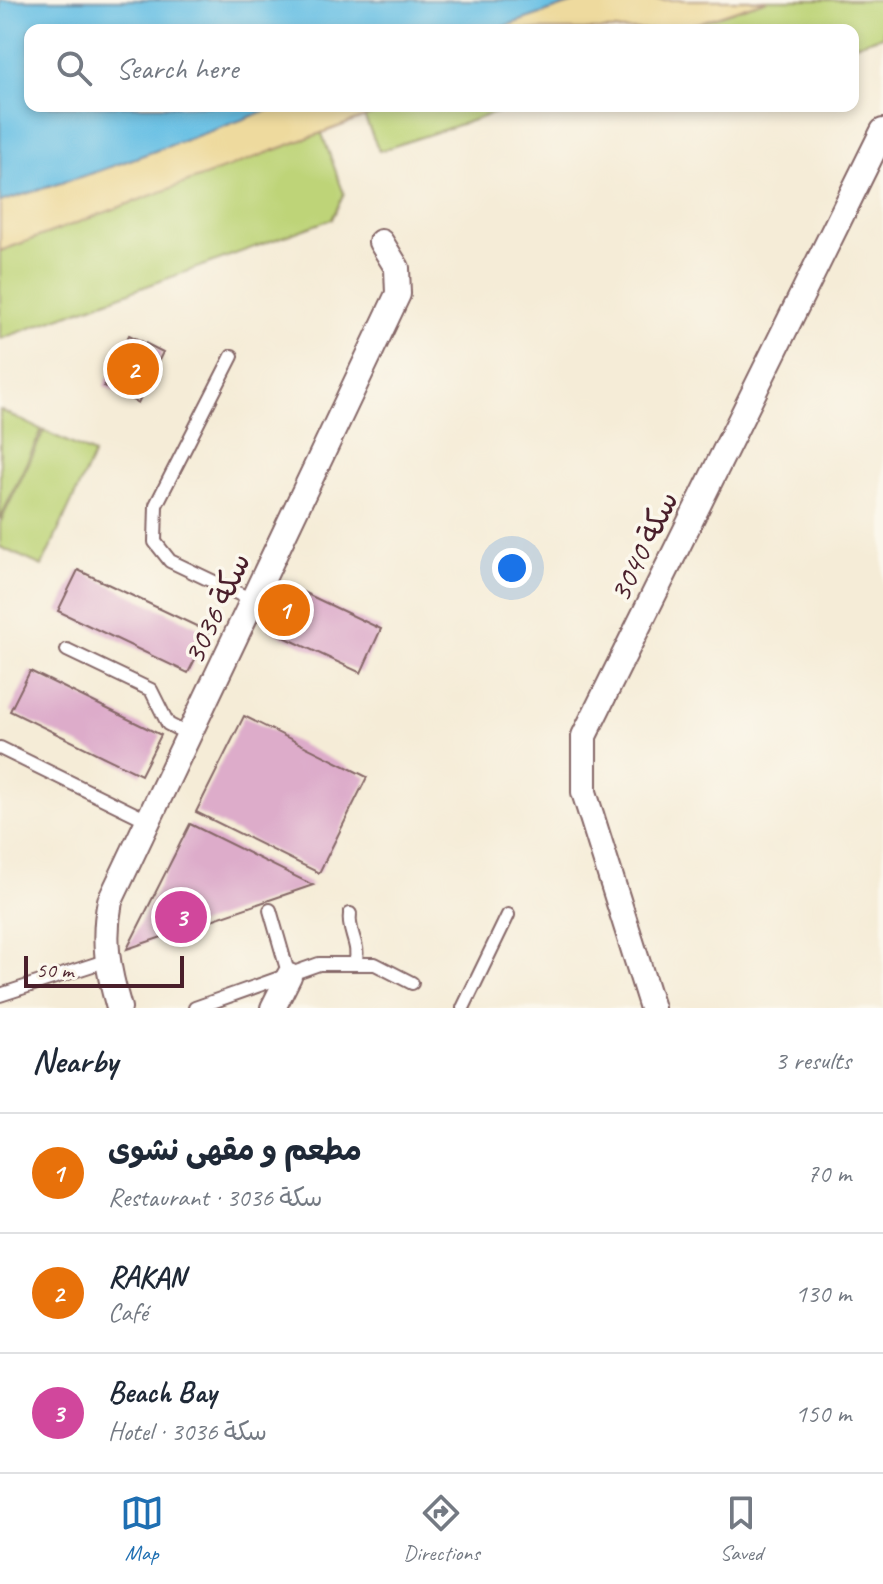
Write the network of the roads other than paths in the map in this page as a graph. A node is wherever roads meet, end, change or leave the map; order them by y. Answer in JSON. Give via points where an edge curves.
{"nodes":[{"id":1,"x":883,"y":131,"type":"edge"},
{"id":2,"x":381,"y":242,"type":"dead end"},
{"id":3,"x":232,"y":356,"type":"dead end"},
{"id":4,"x":254,"y":601,"type":"junction"},
{"id":5,"x":67,"y":650,"type":"dead end"},
{"id":6,"x":191,"y":736,"type":"junction"},
{"id":7,"x":0,"y":748,"type":"edge"},
{"id":8,"x":149,"y":821,"type":"junction"},
{"id":9,"x":270,"y":910,"type":"dead end"},
{"id":10,"x":350,"y":914,"type":"dead end"},
{"id":11,"x":508,"y":915,"type":"dead end"},
{"id":12,"x":105,"y":961,"type":"junction"},
{"id":13,"x":355,"y":963,"type":"junction"},
{"id":14,"x":289,"y":976,"type":"junction"},
{"id":15,"x":412,"y":983,"type":"dead end"},
{"id":16,"x":0,"y":995,"type":"edge"},
{"id":17,"x":119,"y":1008,"type":"edge"},
{"id":18,"x":195,"y":1008,"type":"edge"},
{"id":19,"x":273,"y":1008,"type":"edge"},
{"id":20,"x":463,"y":1008,"type":"edge"},
{"id":21,"x":652,"y":1008,"type":"edge"}],
"edges":[{"from":1,"to":21,"type":"street","name":"سكة 3040","via":[[584,736],[584,792]]},
{"from":2,"to":4,"type":"street","name":"سكة 3036","via":[[397,268],[398,294]]},
{"from":3,"to":4,"type":"lane","via":[[156,505],[155,542],[170,561]]},
{"from":4,"to":6,"type":"street","name":"سكة 3036"},
{"from":5,"to":6,"type":"lane","via":[[151,690],[168,724]]},
{"from":6,"to":8,"type":"street","name":"سكة 3036"},
{"from":7,"to":8,"type":"lane"},
{"from":8,"to":12,"type":"street","name":"سكة 3036","via":[[110,901]]},
{"from":9,"to":14,"type":"lane"},
{"from":10,"to":13,"type":"lane","via":[[348,924],[358,948]]},
{"from":11,"to":20,"type":"lane"},
{"from":12,"to":16,"type":"lane"},
{"from":12,"to":17,"type":"street","name":"سكة 3036"},
{"from":13,"to":14,"type":"lane","via":[[319,964]]},
{"from":13,"to":15,"type":"lane","via":[[375,964]]},
{"from":14,"to":18,"type":"lane"},
{"from":14,"to":19,"type":"street"}]}
